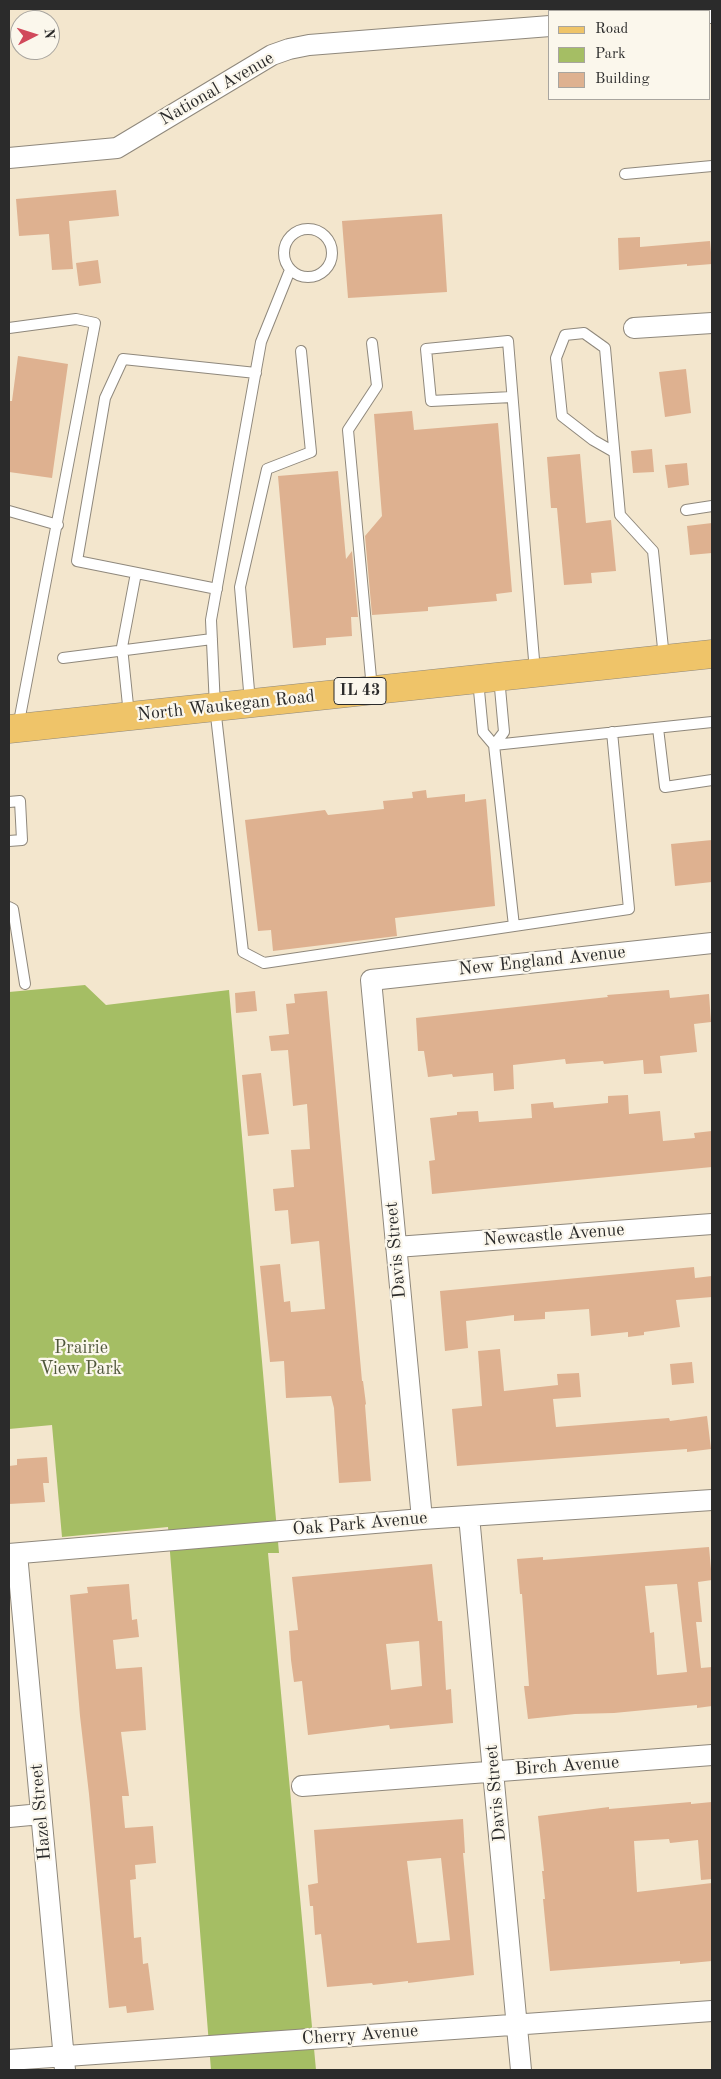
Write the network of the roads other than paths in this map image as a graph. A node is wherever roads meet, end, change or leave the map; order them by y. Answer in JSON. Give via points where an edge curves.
{"nodes":[{"id":1,"x":548,"y":26,"type":"edge"},
{"id":2,"x":9,"y":158,"type":"edge"},
{"id":3,"x":712,"y":166,"type":"edge"},
{"id":4,"x":625,"y":174,"type":"dead end"},
{"id":5,"x":290,"y":270,"type":"junction"},
{"id":6,"x":712,"y":323,"type":"edge"},
{"id":7,"x":9,"y":328,"type":"edge"},
{"id":8,"x":634,"y":328,"type":"dead end"},
{"id":9,"x":372,"y":343,"type":"dead end"},
{"id":10,"x":301,"y":351,"type":"dead end"},
{"id":11,"x":256,"y":373,"type":"junction"},
{"id":12,"x":512,"y":397,"type":"junction"},
{"id":13,"x":614,"y":452,"type":"junction"},
{"id":14,"x":712,"y":506,"type":"edge"},
{"id":15,"x":686,"y":510,"type":"dead end"},
{"id":16,"x":9,"y":512,"type":"edge"},
{"id":17,"x":58,"y":525,"type":"junction"},
{"id":18,"x":136,"y":573,"type":"junction"},
{"id":19,"x":217,"y":589,"type":"junction"},
{"id":20,"x":212,"y":639,"type":"junction"},
{"id":21,"x":122,"y":651,"type":"junction"},
{"id":22,"x":712,"y":654,"type":"edge"},
{"id":23,"x":63,"y":658,"type":"dead end"},
{"id":24,"x":664,"y":659,"type":"junction"},
{"id":25,"x":535,"y":673,"type":"junction"},
{"id":26,"x":488,"y":678,"type":"junction"},
{"id":27,"x":372,"y":690,"type":"junction"},
{"id":28,"x":250,"y":703,"type":"junction"},
{"id":29,"x":216,"y":707,"type":"junction"},
{"id":30,"x":129,"y":716,"type":"junction"},
{"id":31,"x":712,"y":722,"type":"edge"},
{"id":32,"x":13,"y":728,"type":"edge"},
{"id":33,"x":658,"y":728,"type":"junction"},
{"id":34,"x":612,"y":732,"type":"junction"},
{"id":35,"x":494,"y":745,"type":"junction"},
{"id":36,"x":712,"y":780,"type":"edge"},
{"id":37,"x":9,"y":802,"type":"edge"},
{"id":38,"x":9,"y":842,"type":"edge"},
{"id":39,"x":9,"y":907,"type":"edge"},
{"id":40,"x":514,"y":926,"type":"junction"},
{"id":41,"x":712,"y":943,"type":"edge"},
{"id":42,"x":371,"y":980,"type":"joint"},
{"id":43,"x":25,"y":984,"type":"dead end"},
{"id":44,"x":712,"y":1224,"type":"edge"},
{"id":45,"x":396,"y":1247,"type":"junction"},
{"id":46,"x":712,"y":1500,"type":"edge"},
{"id":47,"x":469,"y":1516,"type":"junction"},
{"id":48,"x":422,"y":1519,"type":"junction"},
{"id":49,"x":13,"y":1554,"type":"edge"},
{"id":50,"x":712,"y":1756,"type":"edge"},
{"id":51,"x":494,"y":1771,"type":"junction"},
{"id":52,"x":302,"y":1786,"type":"dead end"},
{"id":53,"x":41,"y":1814,"type":"junction"},
{"id":54,"x":9,"y":1817,"type":"edge"},
{"id":55,"x":712,"y":2011,"type":"edge"},
{"id":56,"x":518,"y":2024,"type":"junction"},
{"id":57,"x":9,"y":2060,"type":"edge"},
{"id":58,"x":64,"y":2064,"type":"edge"},
{"id":59,"x":521,"y":2070,"type":"edge"}],
"edges":[{"from":1,"to":2,"type":"street","name":"National Avenue","via":[[289,49],[272,55],[117,148]]},
{"from":3,"to":4,"type":"lane"},
{"from":5,"to":5,"type":"lane","via":[[305,277],[321,274],[327,268],[332,252],[326,237],[311,229],[289,238],[284,254]]},
{"from":5,"to":11,"type":"lane","via":[[261,342]]},
{"from":6,"to":8,"type":"street"},
{"from":7,"to":17,"type":"lane","via":[[76,319],[95,323]]},
{"from":9,"to":27,"type":"lane","via":[[377,386],[348,430]]},
{"from":10,"to":28,"type":"lane","via":[[311,452],[267,469],[240,587]]},
{"from":11,"to":18,"type":"lane","via":[[123,359],[105,398],[77,561]]},
{"from":11,"to":19,"type":"lane"},
{"from":12,"to":12,"type":"lane","via":[[508,341],[426,349],[431,402]]},
{"from":12,"to":25,"type":"lane"},
{"from":13,"to":13,"type":"lane","via":[[605,348],[584,333],[565,335],[556,358],[562,416]]},
{"from":13,"to":24,"type":"lane","via":[[620,515],[653,551]]},
{"from":14,"to":15,"type":"lane"},
{"from":16,"to":17,"type":"lane"},
{"from":17,"to":32,"type":"lane"},
{"from":18,"to":19,"type":"lane"},
{"from":18,"to":21,"type":"lane"},
{"from":19,"to":20,"type":"lane","via":[[211,620]]},
{"from":20,"to":21,"type":"lane"},
{"from":20,"to":29,"type":"lane"},
{"from":21,"to":23,"type":"lane"},
{"from":21,"to":30,"type":"lane"},
{"from":22,"to":24,"type":"main road","name":"North Waukegan Road","number":"IL 43"},
{"from":24,"to":25,"type":"main road","name":"North Waukegan Road","number":"IL 43"},
{"from":25,"to":26,"type":"main road","name":"North Waukegan Road","number":"IL 43"},
{"from":26,"to":27,"type":"main road","name":"North Waukegan Road","number":"IL 43"},
{"from":26,"to":35,"type":"lane","via":[[483,732]]},
{"from":26,"to":35,"type":"lane","via":[[504,732]]},
{"from":27,"to":28,"type":"main road","name":"North Waukegan Road","number":"IL 43"},
{"from":28,"to":29,"type":"main road","name":"North Waukegan Road","number":"IL 43"},
{"from":29,"to":30,"type":"main road","name":"North Waukegan Road","number":"IL 43"},
{"from":29,"to":40,"type":"lane","via":[[243,952],[264,963]]},
{"from":30,"to":32,"type":"main road","name":"North Waukegan Road","number":"IL 43"},
{"from":31,"to":33,"type":"lane"},
{"from":33,"to":34,"type":"lane"},
{"from":33,"to":36,"type":"lane","via":[[665,787]]},
{"from":34,"to":35,"type":"lane"},
{"from":34,"to":40,"type":"lane","via":[[629,909]]},
{"from":35,"to":40,"type":"lane"},
{"from":37,"to":38,"type":"lane","via":[[20,801],[22,840]]},
{"from":39,"to":43,"type":"lane","via":[[13,909]]},
{"from":41,"to":42,"type":"street","name":"New England Avenue"},
{"from":42,"to":45,"type":"street","name":"Davis Street"},
{"from":44,"to":45,"type":"street","name":"Newcastle Avenue"},
{"from":45,"to":48,"type":"street","name":"Davis Street"},
{"from":46,"to":47,"type":"street","name":"Oak Park Avenue"},
{"from":47,"to":48,"type":"street","name":"Oak Park Avenue"},
{"from":47,"to":51,"type":"street","name":"Davis Street"},
{"from":48,"to":49,"type":"street","name":"Oak Park Avenue"},
{"from":49,"to":53,"type":"street","name":"Hazel Street"},
{"from":50,"to":51,"type":"street","name":"Birch Avenue"},
{"from":51,"to":52,"type":"street","name":"Birch Avenue"},
{"from":51,"to":56,"type":"street","name":"Davis Street"},
{"from":53,"to":54,"type":"street"},
{"from":53,"to":58,"type":"street","name":"Hazel Street"},
{"from":55,"to":56,"type":"street","name":"Cherry Avenue"},
{"from":56,"to":58,"type":"street","name":"Cherry Avenue"},
{"from":56,"to":59,"type":"street","name":"Davis Street"},
{"from":57,"to":58,"type":"street","name":"Cherry Avenue"}]}
